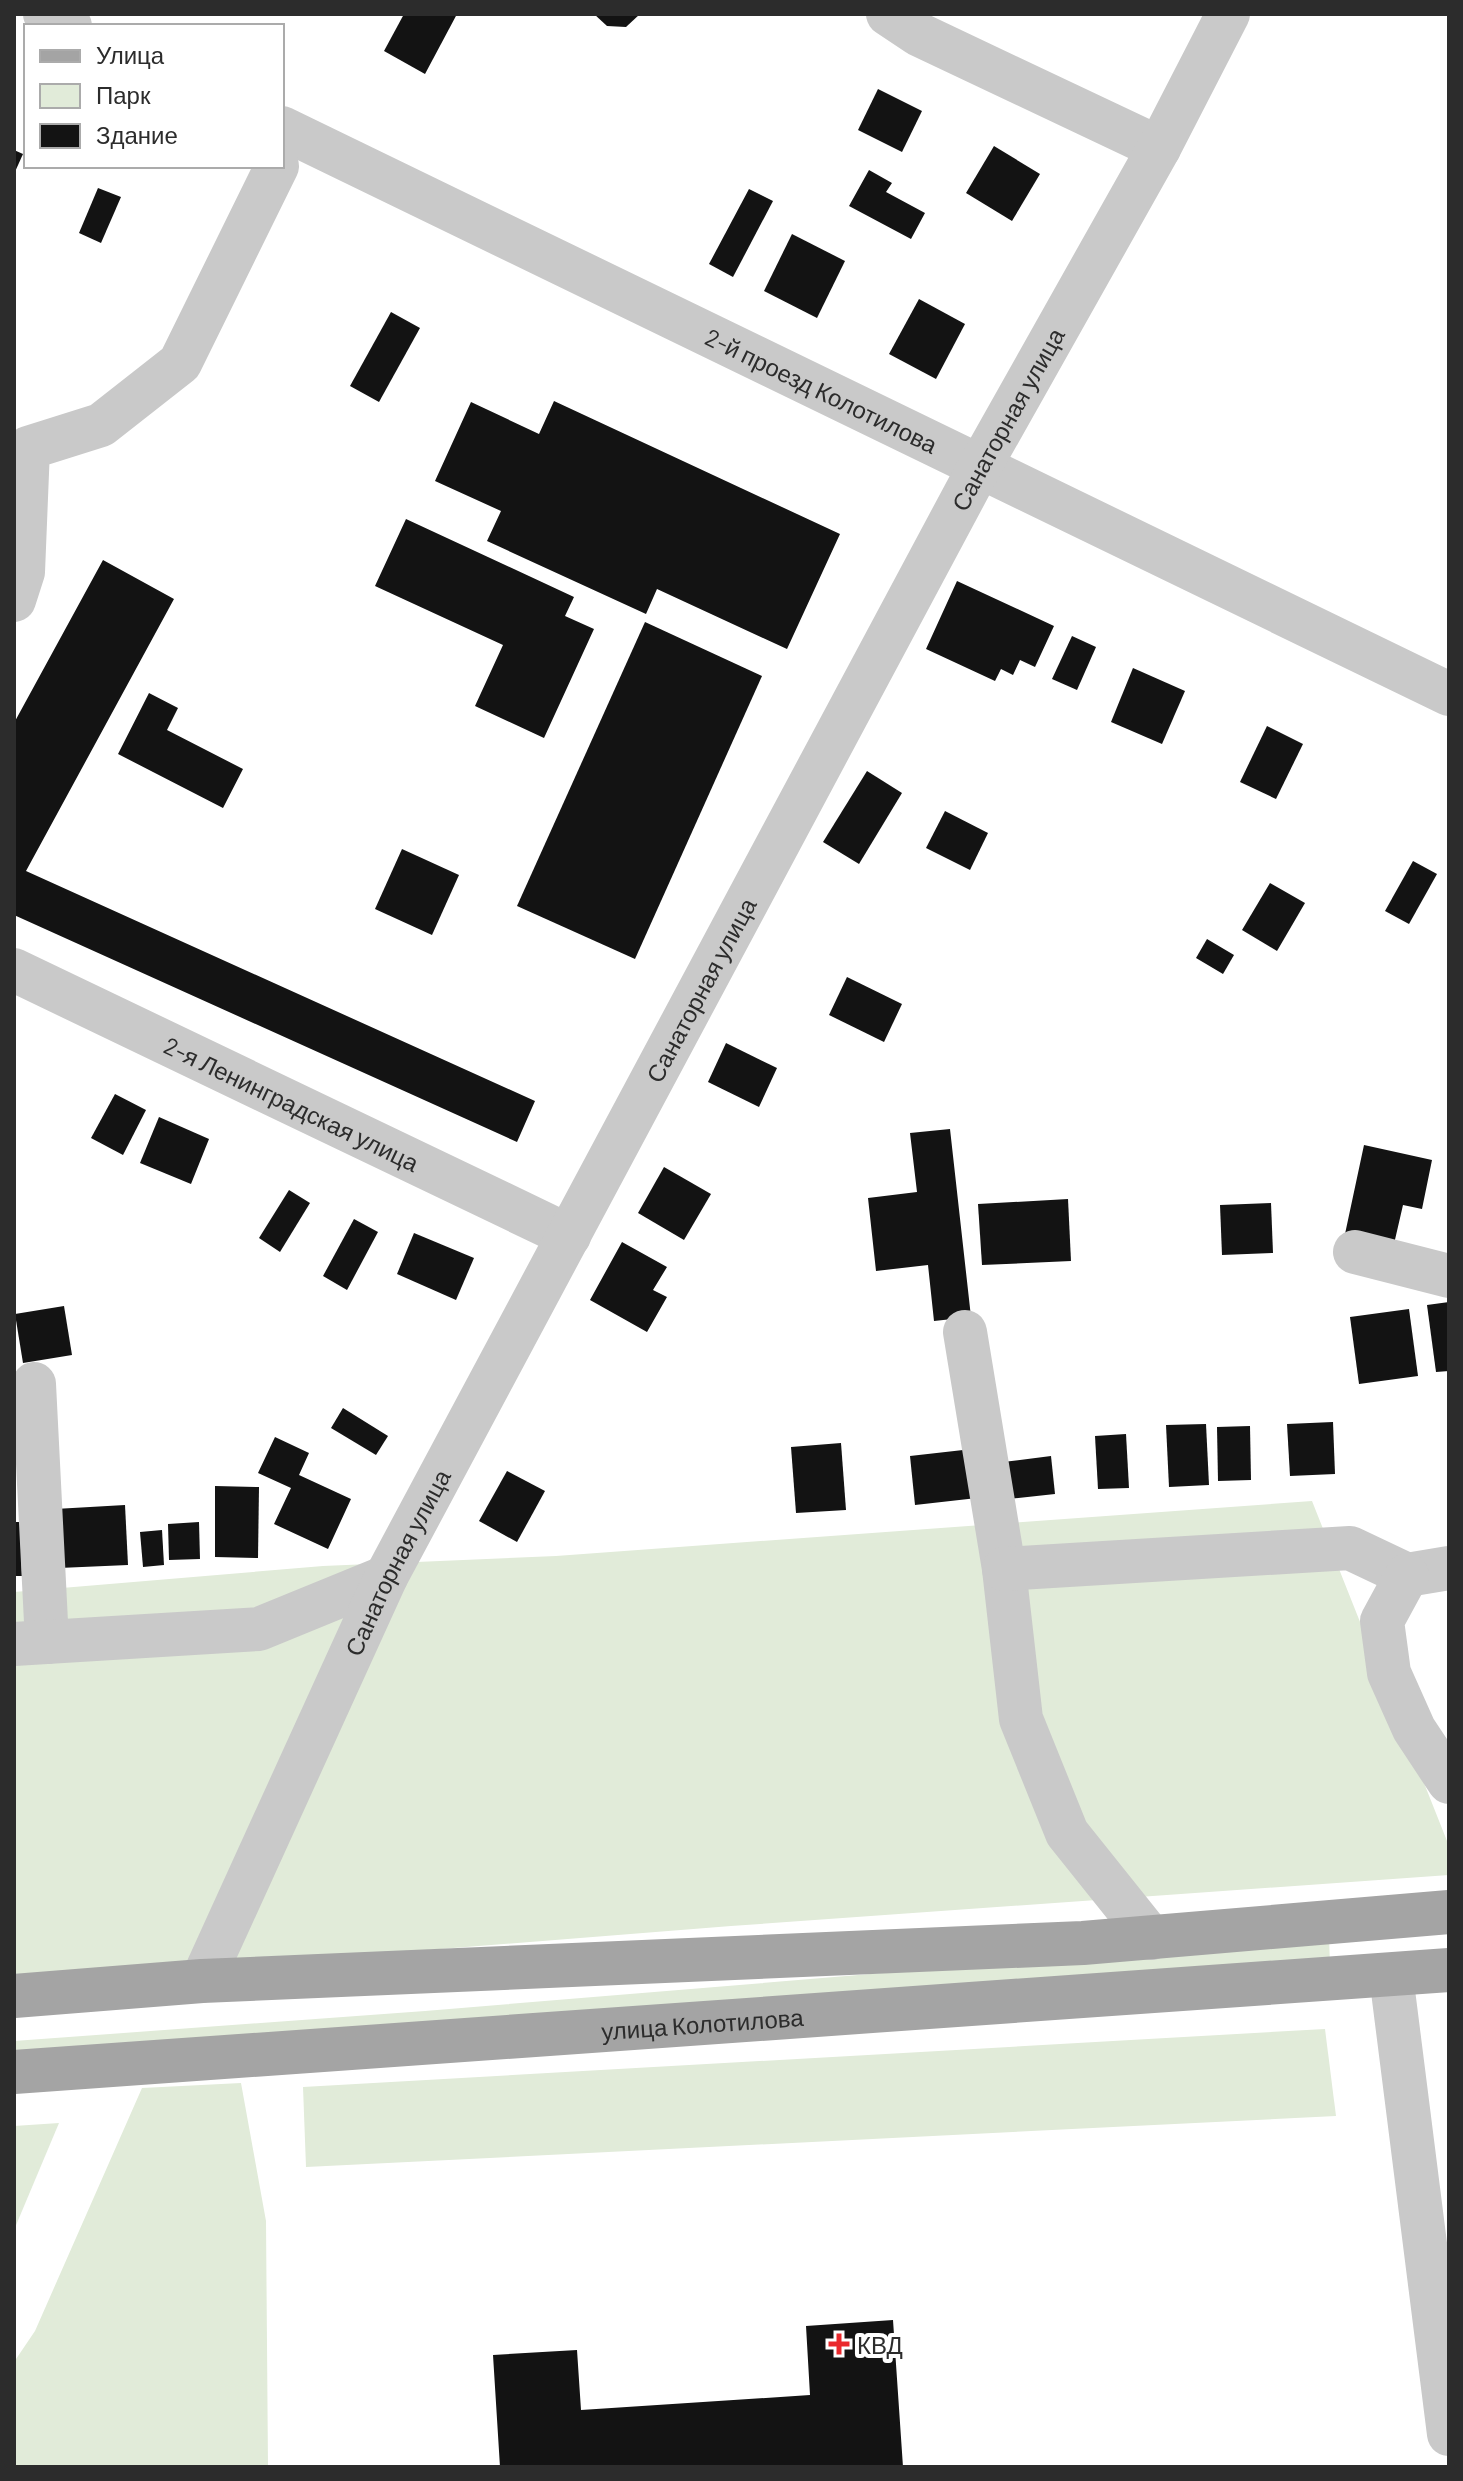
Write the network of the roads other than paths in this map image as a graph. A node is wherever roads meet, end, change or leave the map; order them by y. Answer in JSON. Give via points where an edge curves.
{"nodes":[{"id":1,"x":45,"y":14,"type":"edge"},
{"id":2,"x":888,"y":14,"type":"edge"},
{"id":3,"x":1228,"y":14,"type":"edge"},
{"id":4,"x":66,"y":24,"type":"edge"},
{"id":5,"x":284,"y":146,"type":"edge"},
{"id":6,"x":1159,"y":148,"type":"junction"},
{"id":7,"x":273,"y":168,"type":"edge"},
{"id":8,"x":21,"y":442,"type":"edge"},
{"id":9,"x":980,"y":466,"type":"junction"},
{"id":10,"x":14,"y":600,"type":"edge"},
{"id":11,"x":1449,"y":694,"type":"edge"},
{"id":12,"x":14,"y":970,"type":"edge"},
{"id":13,"x":569,"y":1236,"type":"junction"},
{"id":14,"x":1355,"y":1252,"type":"dead end"},
{"id":15,"x":1449,"y":1276,"type":"edge"},
{"id":16,"x":965,"y":1332,"type":"dead end"},
{"id":17,"x":34,"y":1384,"type":"dead end"},
{"id":18,"x":1004,"y":1569,"type":"junction"},
{"id":19,"x":1428,"y":1571,"type":"edge"},
{"id":20,"x":386,"y":1577,"type":"junction"},
{"id":21,"x":31,"y":1643,"type":"edge"},
{"id":22,"x":1449,"y":1782,"type":"edge"},
{"id":23,"x":1449,"y":1912,"type":"edge"},
{"id":24,"x":1390,"y":1917,"type":"junction"},
{"id":25,"x":1151,"y":1938,"type":"junction"},
{"id":26,"x":1449,"y":1970,"type":"edge"},
{"id":27,"x":1391,"y":1975,"type":"junction"},
{"id":28,"x":202,"y":1981,"type":"junction"},
{"id":29,"x":14,"y":1996,"type":"edge"},
{"id":30,"x":14,"y":2072,"type":"edge"},
{"id":31,"x":1449,"y":2434,"type":"edge"}],
"edges":[{"from":1,"to":4,"type":"street"},
{"from":2,"to":6,"type":"street","via":[[918,34]]},
{"from":3,"to":6,"type":"street","name":"Санаторная улица"},
{"from":5,"to":9,"type":"street","name":"2-й проезд Колотилова"},
{"from":6,"to":9,"type":"street","name":"Санаторная улица"},
{"from":7,"to":8,"type":"street","via":[[180,363],[101,425]]},
{"from":8,"to":10,"type":"street","via":[[23,572]]},
{"from":9,"to":11,"type":"street","name":"2-й проезд Колотилова"},
{"from":9,"to":13,"type":"street","name":"Санаторная улица"},
{"from":12,"to":13,"type":"street","name":"2-я Ленинградская улица"},
{"from":13,"to":20,"type":"street","name":"Санаторная улица"},
{"from":14,"to":15,"type":"street"},
{"from":16,"to":18,"type":"street"},
{"from":17,"to":21,"type":"street"},
{"from":18,"to":19,"type":"street","via":[[1350,1548]]},
{"from":18,"to":25,"type":"street","via":[[1021,1719],[1067,1833]]},
{"from":19,"to":22,"type":"street","via":[[1382,1621],[1389,1673],[1414,1729]]},
{"from":20,"to":21,"type":"street","via":[[259,1629]]},
{"from":20,"to":28,"type":"street","name":"Санаторная улица"},
{"from":23,"to":24,"type":"main road"},
{"from":24,"to":25,"type":"main road"},
{"from":24,"to":27,"type":"main road"},
{"from":25,"to":28,"type":"main road"},
{"from":26,"to":27,"type":"main road","name":"улица Колотилова"},
{"from":27,"to":30,"type":"main road","name":"улица Колотилова"},
{"from":27,"to":31,"type":"street"},
{"from":28,"to":29,"type":"main road"}]}
